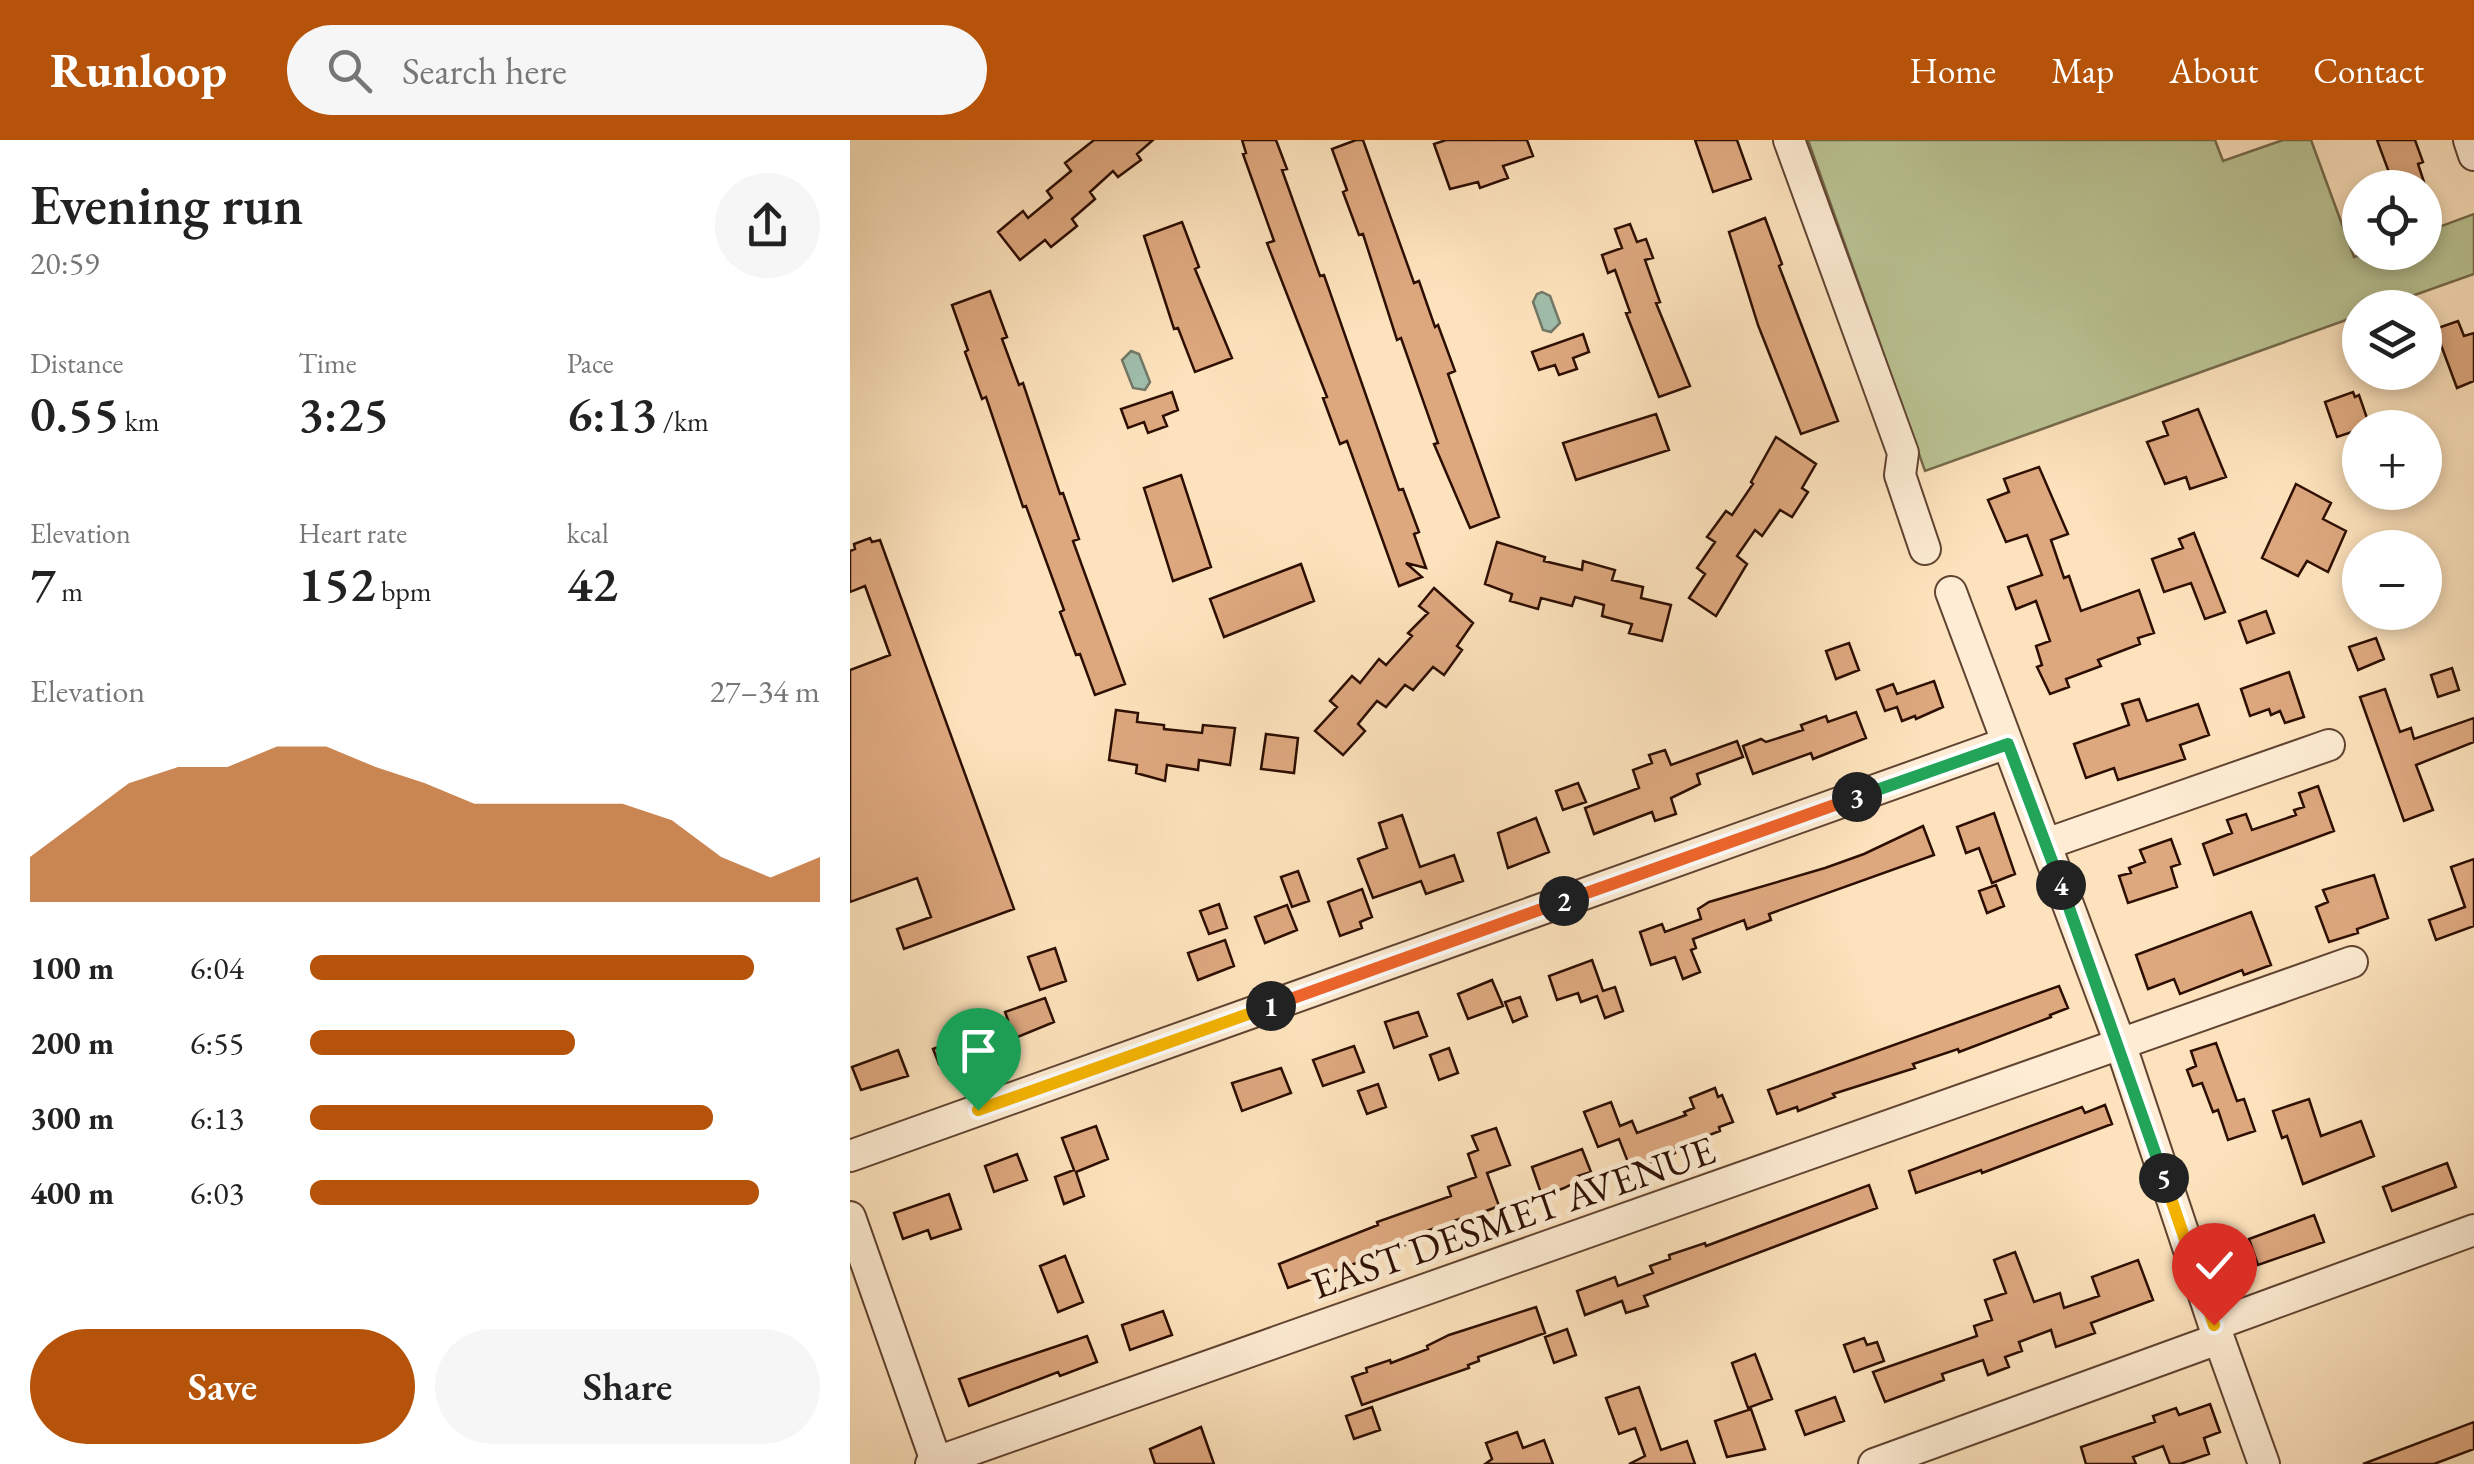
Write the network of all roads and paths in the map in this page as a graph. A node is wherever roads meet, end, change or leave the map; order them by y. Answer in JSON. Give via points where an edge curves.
{"nodes":[{"id":1,"x":1789,"y":140,"type":"edge"},
{"id":2,"x":2468,"y":140,"type":"edge"},
{"id":3,"x":2474,"y":155,"type":"edge"},
{"id":4,"x":1925,"y":549,"type":"dead end"},
{"id":5,"x":1951,"y":592,"type":"dead end"},
{"id":6,"x":2008,"y":744,"type":"junction"},
{"id":7,"x":2329,"y":745,"type":"dead end"},
{"id":8,"x":2046,"y":844,"type":"junction"},
{"id":9,"x":2352,"y":962,"type":"dead end"},
{"id":10,"x":2120,"y":1046,"type":"junction"},
{"id":11,"x":850,"y":1156,"type":"edge"},
{"id":12,"x":850,"y":1216,"type":"edge"},
{"id":13,"x":2474,"y":1230,"type":"edge"},
{"id":14,"x":2216,"y":1332,"type":"junction"},
{"id":15,"x":935,"y":1463,"type":"edge"},
{"id":16,"x":1874,"y":1464,"type":"edge"},
{"id":17,"x":2264,"y":1464,"type":"edge"}],
"edges":[{"from":1,"to":4,"type":"street","via":[[1902,453],[1900,475]]},
{"from":2,"to":3,"type":"street"},
{"from":5,"to":6,"type":"street"},
{"from":6,"to":8,"type":"street"},
{"from":6,"to":11,"type":"street"},
{"from":7,"to":8,"type":"street"},
{"from":8,"to":10,"type":"street"},
{"from":9,"to":10,"type":"street","name":"EAST DESMET AVENUE"},
{"from":10,"to":14,"type":"street"},
{"from":10,"to":15,"type":"street","name":"EAST DESMET AVENUE"},
{"from":12,"to":15,"type":"street"},
{"from":13,"to":14,"type":"street"},
{"from":14,"to":16,"type":"street"},
{"from":14,"to":17,"type":"street"}]}
